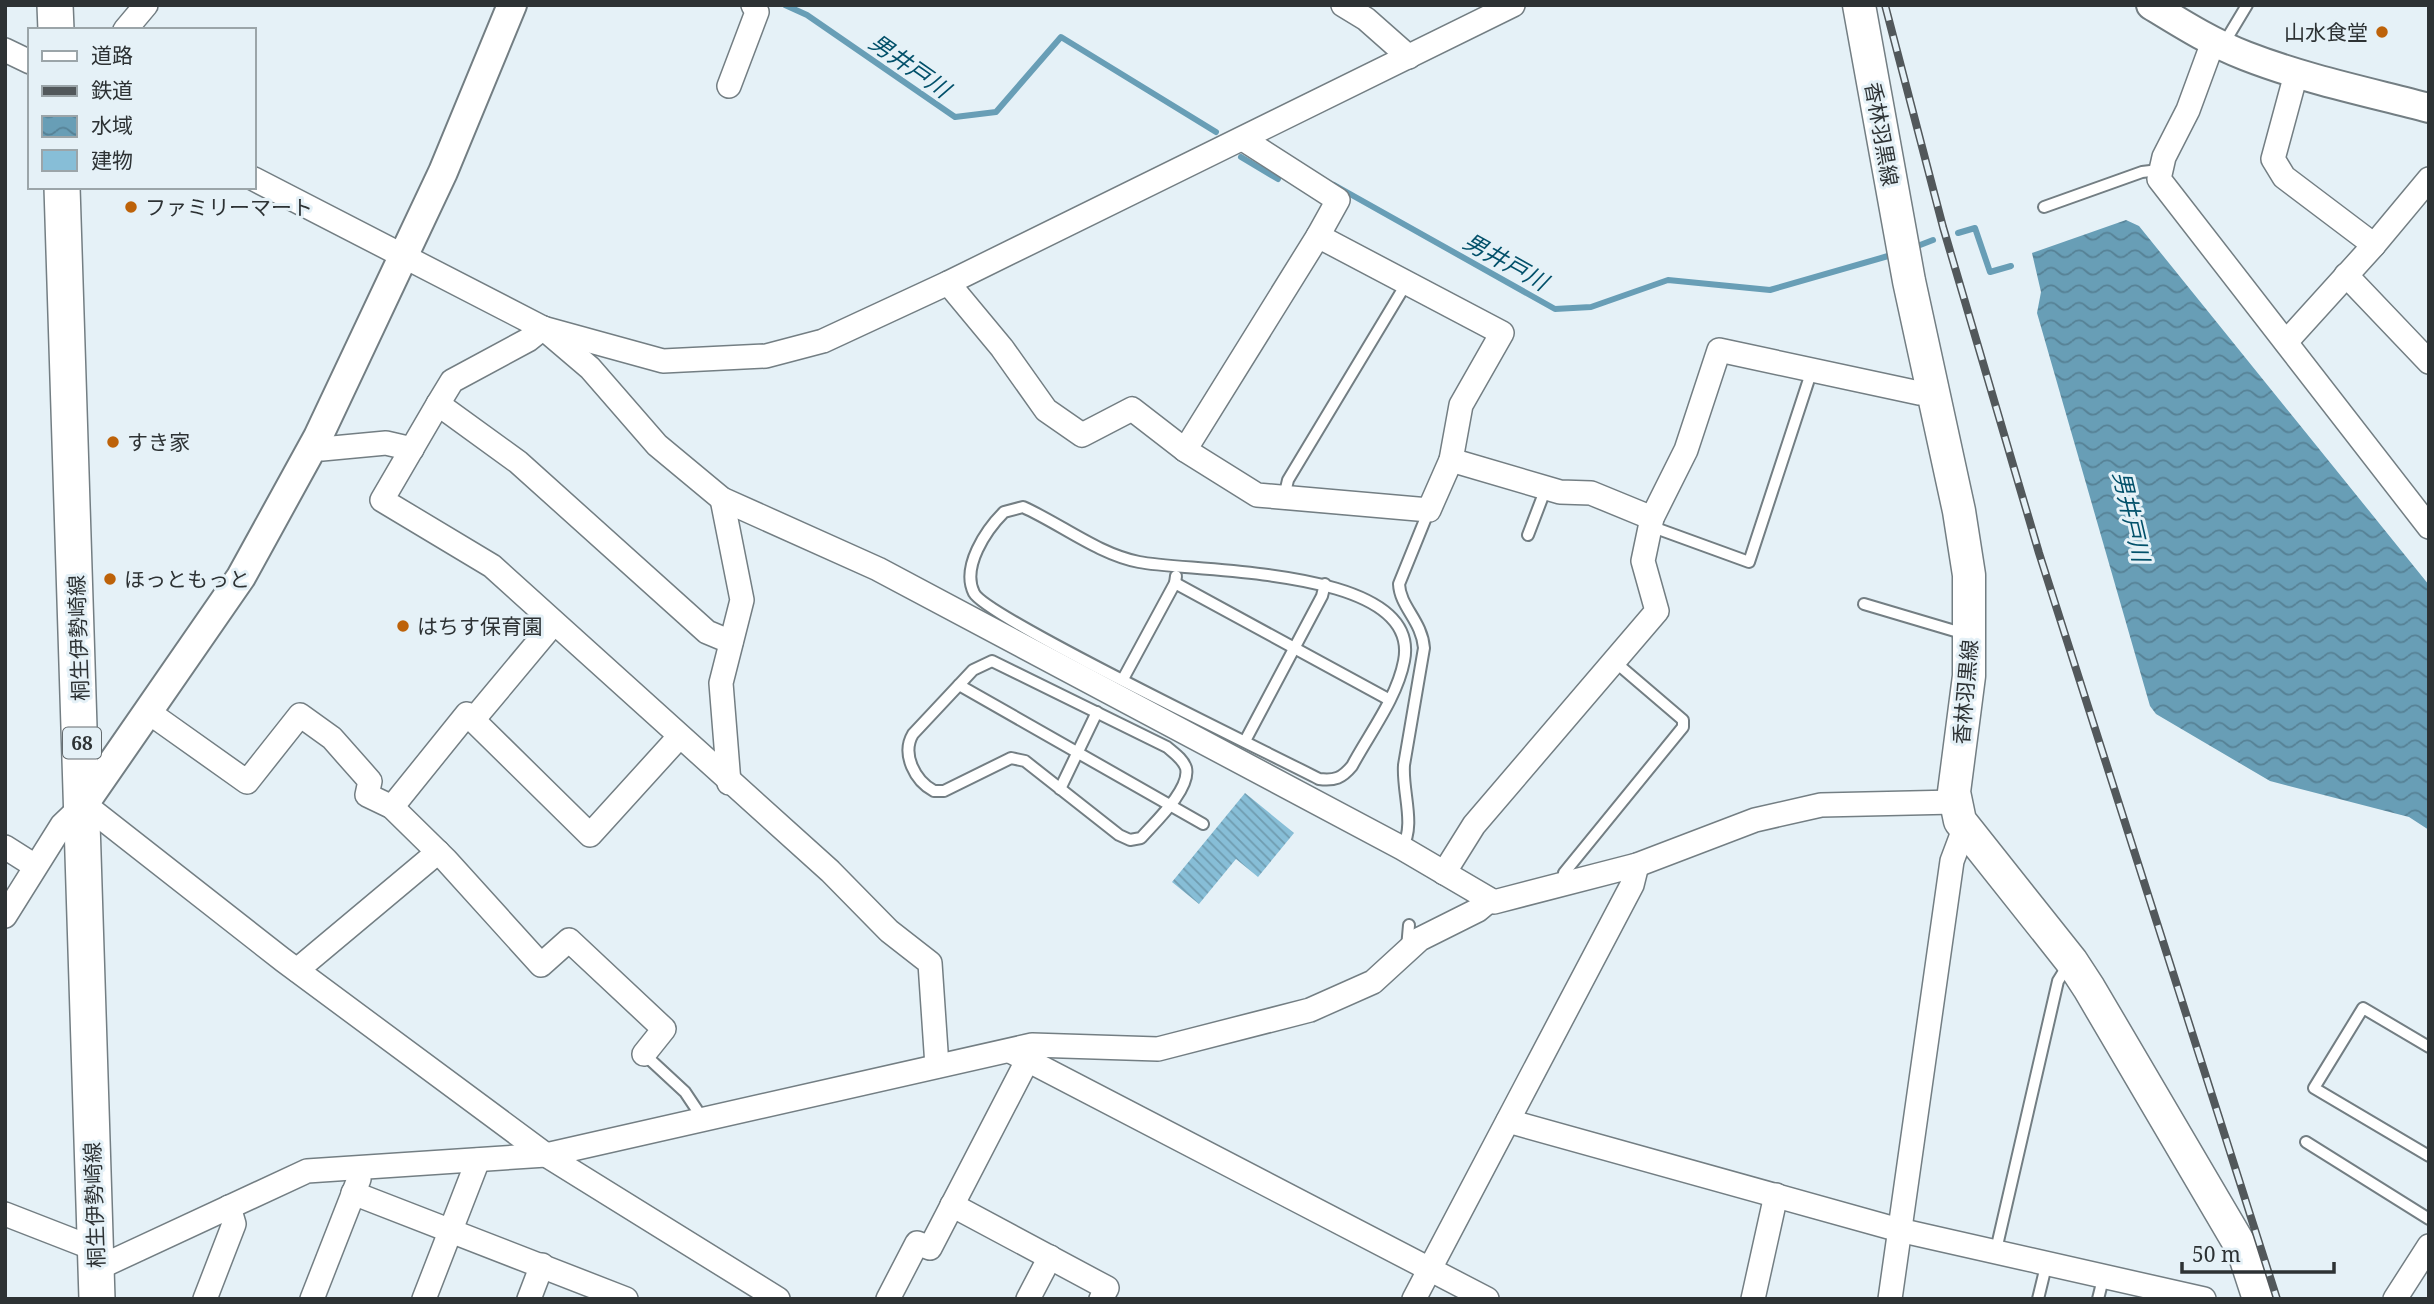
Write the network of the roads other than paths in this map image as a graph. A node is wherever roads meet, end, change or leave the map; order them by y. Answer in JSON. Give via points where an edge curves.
{"nodes":[{"id":1,"x":55,"y":5,"type":"edge"},
{"id":2,"x":146,"y":5,"type":"edge"},
{"id":3,"x":512,"y":5,"type":"edge"},
{"id":4,"x":754,"y":5,"type":"edge"},
{"id":5,"x":1343,"y":5,"type":"edge"},
{"id":6,"x":1513,"y":5,"type":"edge"},
{"id":7,"x":1859,"y":5,"type":"edge"},
{"id":8,"x":2151,"y":5,"type":"edge"},
{"id":9,"x":2247,"y":5,"type":"edge"},
{"id":10,"x":56,"y":28,"type":"edge"},
{"id":11,"x":127,"y":28,"type":"edge"},
{"id":12,"x":2218,"y":44,"type":"junction"},
{"id":13,"x":5,"y":50,"type":"edge"},
{"id":14,"x":1409,"y":57,"type":"junction"},
{"id":15,"x":28,"y":61,"type":"edge"},
{"id":16,"x":2296,"y":74,"type":"junction"},
{"id":17,"x":729,"y":86,"type":"dead end"},
{"id":18,"x":2429,"y":108,"type":"edge"},
{"id":19,"x":1243,"y":139,"type":"junction"},
{"id":20,"x":2159,"y":170,"type":"junction"},
{"id":21,"x":2429,"y":179,"type":"edge"},
{"id":22,"x":256,"y":180,"type":"edge"},
{"id":23,"x":62,"y":189,"type":"edge"},
{"id":24,"x":2044,"y":207,"type":"dead end"},
{"id":25,"x":1318,"y":236,"type":"junction"},
{"id":26,"x":2374,"y":245,"type":"junction"},
{"id":27,"x":403,"y":256,"type":"junction"},
{"id":28,"x":2346,"y":275,"type":"junction"},
{"id":29,"x":948,"y":283,"type":"junction"},
{"id":30,"x":1406,"y":284,"type":"junction"},
{"id":31,"x":543,"y":328,"type":"junction"},
{"id":32,"x":2286,"y":342,"type":"junction"},
{"id":33,"x":2429,"y":362,"type":"edge"},
{"id":34,"x":1812,"y":370,"type":"junction"},
{"id":35,"x":1933,"y":393,"type":"junction"},
{"id":36,"x":438,"y":404,"type":"junction"},
{"id":37,"x":313,"y":445,"type":"junction"},
{"id":38,"x":412,"y":449,"type":"junction"},
{"id":39,"x":1185,"y":450,"type":"junction"},
{"id":40,"x":1451,"y":460,"type":"junction"},
{"id":41,"x":1546,"y":488,"type":"junction"},
{"id":42,"x":1284,"y":497,"type":"junction"},
{"id":43,"x":722,"y":499,"type":"junction"},
{"id":44,"x":1429,"y":510,"type":"junction"},
{"id":45,"x":1651,"y":522,"type":"junction"},
{"id":46,"x":2429,"y":527,"type":"edge"},
{"id":47,"x":1528,"y":535,"type":"dead end"},
{"id":48,"x":1177,"y":568,"type":"junction"},
{"id":49,"x":1175,"y":583,"type":"junction"},
{"id":50,"x":1325,"y":584,"type":"junction"},
{"id":51,"x":1864,"y":604,"type":"dead end"},
{"id":52,"x":554,"y":623,"type":"junction"},
{"id":53,"x":1971,"y":634,"type":"junction"},
{"id":54,"x":731,"y":642,"type":"junction"},
{"id":55,"x":1294,"y":647,"type":"junction"},
{"id":56,"x":1612,"y":659,"type":"junction"},
{"id":57,"x":1123,"y":679,"type":"junction"},
{"id":58,"x":959,"y":685,"type":"junction"},
{"id":59,"x":1388,"y":699,"type":"junction"},
{"id":60,"x":147,"y":711,"type":"junction"},
{"id":61,"x":1097,"y":712,"type":"junction"},
{"id":62,"x":473,"y":720,"type":"junction"},
{"id":63,"x":679,"y":737,"type":"junction"},
{"id":64,"x":1245,"y":741,"type":"junction"},
{"id":65,"x":1077,"y":752,"type":"junction"},
{"id":66,"x":729,"y":783,"type":"junction"},
{"id":67,"x":1060,"y":789,"type":"junction"},
{"id":68,"x":1170,"y":803,"type":"junction"},
{"id":69,"x":84,"y":804,"type":"junction"},
{"id":70,"x":392,"y":807,"type":"junction"},
{"id":71,"x":1959,"y":816,"type":"junction"},
{"id":72,"x":1203,"y":824,"type":"dead end"},
{"id":73,"x":5,"y":847,"type":"edge"},
{"id":74,"x":1402,"y":848,"type":"junction"},
{"id":75,"x":438,"y":852,"type":"junction"},
{"id":76,"x":1637,"y":865,"type":"junction"},
{"id":77,"x":35,"y":866,"type":"junction"},
{"id":78,"x":1444,"y":873,"type":"junction"},
{"id":79,"x":1565,"y":884,"type":"junction"},
{"id":80,"x":1490,"y":900,"type":"junction"},
{"id":81,"x":5,"y":916,"type":"edge"},
{"id":82,"x":1409,"y":925,"type":"dead end"},
{"id":83,"x":1407,"y":948,"type":"junction"},
{"id":84,"x":2072,"y":962,"type":"junction"},
{"id":85,"x":297,"y":970,"type":"junction"},
{"id":86,"x":2429,"y":1047,"type":"edge"},
{"id":87,"x":644,"y":1054,"type":"joint"},
{"id":88,"x":1019,"y":1055,"type":"junction"},
{"id":89,"x":937,"y":1066,"type":"junction"},
{"id":90,"x":703,"y":1119,"type":"junction"},
{"id":91,"x":1508,"y":1121,"type":"junction"},
{"id":92,"x":2306,"y":1142,"type":"dead end"},
{"id":93,"x":546,"y":1155,"type":"junction"},
{"id":94,"x":2429,"y":1156,"type":"edge"},
{"id":95,"x":478,"y":1160,"type":"junction"},
{"id":96,"x":364,"y":1166,"type":"junction"},
{"id":97,"x":353,"y":1193,"type":"junction"},
{"id":98,"x":1776,"y":1195,"type":"junction"},
{"id":99,"x":952,"y":1205,"type":"junction"},
{"id":100,"x":229,"y":1207,"type":"junction"},
{"id":101,"x":5,"y":1214,"type":"edge"},
{"id":102,"x":2429,"y":1219,"type":"edge"},
{"id":103,"x":452,"y":1229,"type":"junction"},
{"id":104,"x":1899,"y":1230,"type":"junction"},
{"id":105,"x":2429,"y":1246,"type":"edge"},
{"id":106,"x":1996,"y":1250,"type":"junction"},
{"id":107,"x":1050,"y":1257,"type":"junction"},
{"id":108,"x":2047,"y":1262,"type":"junction"},
{"id":109,"x":542,"y":1265,"type":"junction"},
{"id":110,"x":1429,"y":1269,"type":"junction"},
{"id":111,"x":96,"y":1272,"type":"edge"},
{"id":112,"x":2104,"y":1275,"type":"junction"},
{"id":113,"x":2156,"y":1293,"type":"edge"},
{"id":114,"x":205,"y":1299,"type":"edge"},
{"id":115,"x":312,"y":1299,"type":"edge"},
{"id":116,"x":424,"y":1299,"type":"edge"},
{"id":117,"x":529,"y":1299,"type":"edge"},
{"id":118,"x":626,"y":1299,"type":"edge"},
{"id":119,"x":778,"y":1299,"type":"edge"},
{"id":120,"x":888,"y":1299,"type":"edge"},
{"id":121,"x":1028,"y":1299,"type":"edge"},
{"id":122,"x":1101,"y":1299,"type":"edge"},
{"id":123,"x":1414,"y":1299,"type":"edge"},
{"id":124,"x":1487,"y":1299,"type":"edge"},
{"id":125,"x":1753,"y":1299,"type":"edge"},
{"id":126,"x":1890,"y":1299,"type":"edge"},
{"id":127,"x":2038,"y":1299,"type":"edge"},
{"id":128,"x":2098,"y":1299,"type":"edge"},
{"id":129,"x":2204,"y":1299,"type":"edge"},
{"id":130,"x":2259,"y":1299,"type":"edge"},
{"id":131,"x":2395,"y":1299,"type":"edge"}],
"edges":[{"from":1,"to":10,"type":"main road"},
{"from":2,"to":11,"type":"street"},
{"from":3,"to":27,"type":"street"},
{"from":4,"to":17,"type":"street","via":[[757,12]]},
{"from":5,"to":14,"type":"street"},
{"from":6,"to":14,"type":"street"},
{"from":7,"to":35,"type":"main road","name":"香林羽黒線"},
{"from":8,"to":12,"type":"street"},
{"from":9,"to":12,"type":"lane"},
{"from":12,"to":16,"type":"street"},
{"from":12,"to":20,"type":"street"},
{"from":13,"to":15,"type":"street"},
{"from":14,"to":19,"type":"street"},
{"from":16,"to":18,"type":"street"},
{"from":16,"to":26,"type":"street","via":[[2273,159],[2284,177]]},
{"from":19,"to":25,"type":"street","via":[[1338,200]]},
{"from":19,"to":29,"type":"street"},
{"from":20,"to":24,"type":"lane"},
{"from":20,"to":32,"type":"street","via":[[2159,179]]},
{"from":21,"to":26,"type":"street"},
{"from":22,"to":27,"type":"street"},
{"from":23,"to":69,"type":"main road","name":"桐生伊勢崎線","number":"68"},
{"from":25,"to":30,"type":"street"},
{"from":25,"to":39,"type":"street"},
{"from":26,"to":28,"type":"street"},
{"from":27,"to":31,"type":"street"},
{"from":27,"to":37,"type":"street"},
{"from":28,"to":32,"type":"street"},
{"from":28,"to":33,"type":"street"},
{"from":29,"to":31,"type":"street","via":[[823,341],[766,356],[663,361]]},
{"from":29,"to":39,"type":"street","via":[[1046,411],[1082,435],[1132,409]]},
{"from":30,"to":40,"type":"street","via":[[1502,333],[1461,405]]},
{"from":30,"to":42,"type":"lane","via":[[1288,480]]},
{"from":31,"to":36,"type":"street","via":[[452,381]]},
{"from":31,"to":43,"type":"street","via":[[590,368],[657,445]]},
{"from":32,"to":46,"type":"street"},
{"from":34,"to":35,"type":"street"},
{"from":34,"to":45,"type":"street","via":[[1719,350],[1686,450]]},
{"from":34,"to":45,"type":"lane","via":[[1749,562]]},
{"from":35,"to":53,"type":"main road","name":"香林羽黒線","via":[[1966,545]]},
{"from":36,"to":38,"type":"street"},
{"from":36,"to":54,"type":"street","via":[[518,462],[707,632]]},
{"from":37,"to":38,"type":"street","via":[[322,449],[386,443]]},
{"from":37,"to":60,"type":"street","via":[[241,577]]},
{"from":38,"to":52,"type":"street","via":[[382,500],[492,566]]},
{"from":39,"to":42,"type":"street","via":[[1257,495]]},
{"from":40,"to":41,"type":"street"},
{"from":40,"to":44,"type":"street"},
{"from":41,"to":45,"type":"street","via":[[1591,493]]},
{"from":41,"to":47,"type":"lane"},
{"from":42,"to":44,"type":"street"},
{"from":43,"to":54,"type":"street","via":[[742,600]]},
{"from":43,"to":74,"type":"street","via":[[878,569]]},
{"from":44,"to":74,"type":"lane","via":[[1399,583],[1400,594],[1420,627],[1424,648],[1404,765],[1409,837]]},
{"from":45,"to":56,"type":"street","via":[[1643,561],[1657,611]]},
{"from":48,"to":49,"type":"lane"},
{"from":48,"to":50,"type":"lane"},
{"from":48,"to":57,"type":"lane","via":[[1124,558],[1023,507],[1004,512],[978,550],[971,576],[979,600]]},
{"from":49,"to":55,"type":"lane"},
{"from":49,"to":57,"type":"lane"},
{"from":50,"to":55,"type":"lane"},
{"from":50,"to":59,"type":"lane","via":[[1392,616],[1400,629],[1405,659]]},
{"from":51,"to":53,"type":"lane","via":[[1956,634]]},
{"from":52,"to":62,"type":"street"},
{"from":52,"to":63,"type":"street"},
{"from":53,"to":71,"type":"main road","name":"香林羽黒線"},
{"from":54,"to":66,"type":"street","via":[[721,683]]},
{"from":55,"to":59,"type":"lane"},
{"from":55,"to":64,"type":"lane"},
{"from":56,"to":78,"type":"street","via":[[1474,825]]},
{"from":56,"to":79,"type":"lane","via":[[1683,720],[1682,727],[1564,873]]},
{"from":57,"to":64,"type":"lane"},
{"from":58,"to":61,"type":"lane","via":[[983,663],[992,661]]},
{"from":58,"to":65,"type":"lane"},
{"from":58,"to":67,"type":"lane","via":[[907,743],[916,776],[926,787],[944,791],[1011,758],[1025,761]]},
{"from":59,"to":64,"type":"lane","via":[[1352,766],[1332,781],[1319,779]]},
{"from":60,"to":69,"type":"street"},
{"from":60,"to":70,"type":"street","via":[[247,782],[300,715],[332,738],[370,781],[368,795]]},
{"from":61,"to":65,"type":"lane"},
{"from":61,"to":68,"type":"lane","via":[[1167,747],[1182,761],[1186,781]]},
{"from":62,"to":63,"type":"street","via":[[590,835]]},
{"from":62,"to":70,"type":"street","via":[[467,714]]},
{"from":63,"to":66,"type":"street"},
{"from":65,"to":67,"type":"lane"},
{"from":65,"to":68,"type":"lane"},
{"from":66,"to":89,"type":"street","via":[[830,871],[889,931],[930,963]]},
{"from":67,"to":68,"type":"lane","via":[[1130,840],[1141,838]]},
{"from":68,"to":72,"type":"lane"},
{"from":69,"to":77,"type":"street","via":[[62,825]]},
{"from":69,"to":85,"type":"street"},
{"from":69,"to":111,"type":"main road","name":"桐生伊勢崎線","number":"68"},
{"from":70,"to":75,"type":"street"},
{"from":71,"to":76,"type":"street","via":[[1821,805],[1755,820]]},
{"from":71,"to":84,"type":"main road"},
{"from":71,"to":104,"type":"street"},
{"from":73,"to":77,"type":"street"},
{"from":74,"to":78,"type":"street"},
{"from":75,"to":85,"type":"street"},
{"from":75,"to":87,"type":"street","via":[[541,965],[569,940],[664,1029]]},
{"from":76,"to":79,"type":"street"},
{"from":76,"to":91,"type":"street","via":[[1632,885]]},
{"from":77,"to":81,"type":"street"},
{"from":78,"to":80,"type":"street"},
{"from":79,"to":80,"type":"street","via":[[1503,901]]},
{"from":80,"to":83,"type":"street"},
{"from":82,"to":83,"type":"lane"},
{"from":83,"to":88,"type":"street","via":[[1373,982],[1310,1010],[1158,1049],[1032,1045]]},
{"from":84,"to":106,"type":"lane","via":[[2058,981]]},
{"from":84,"to":130,"type":"main road","via":[[2243,1250]]},
{"from":85,"to":93,"type":"street"},
{"from":86,"to":94,"type":"lane","via":[[2363,1009],[2314,1088]]},
{"from":87,"to":90,"type":"lane","via":[[685,1092]]},
{"from":88,"to":89,"type":"street"},
{"from":88,"to":99,"type":"street"},
{"from":88,"to":110,"type":"street"},
{"from":89,"to":90,"type":"street"},
{"from":90,"to":93,"type":"street"},
{"from":91,"to":98,"type":"street"},
{"from":91,"to":110,"type":"street"},
{"from":92,"to":102,"type":"lane"},
{"from":93,"to":95,"type":"street"},
{"from":93,"to":119,"type":"street"},
{"from":95,"to":96,"type":"street"},
{"from":95,"to":103,"type":"street"},
{"from":96,"to":97,"type":"street"},
{"from":96,"to":100,"type":"street","via":[[307,1171]]},
{"from":97,"to":103,"type":"street"},
{"from":97,"to":115,"type":"street"},
{"from":98,"to":104,"type":"street"},
{"from":98,"to":125,"type":"street"},
{"from":99,"to":107,"type":"street"},
{"from":99,"to":120,"type":"street","via":[[930,1248],[918,1242]]},
{"from":100,"to":111,"type":"street"},
{"from":100,"to":114,"type":"street","via":[[234,1224]]},
{"from":101,"to":111,"type":"street"},
{"from":103,"to":109,"type":"street"},
{"from":103,"to":116,"type":"street"},
{"from":104,"to":106,"type":"street"},
{"from":104,"to":126,"type":"street"},
{"from":105,"to":131,"type":"street"},
{"from":106,"to":108,"type":"street"},
{"from":107,"to":121,"type":"street"},
{"from":107,"to":122,"type":"street","via":[[1107,1288]]},
{"from":108,"to":112,"type":"street"},
{"from":108,"to":127,"type":"lane"},
{"from":109,"to":117,"type":"street"},
{"from":109,"to":118,"type":"street"},
{"from":110,"to":123,"type":"street"},
{"from":110,"to":124,"type":"street"},
{"from":112,"to":113,"type":"street"},
{"from":112,"to":128,"type":"lane"},
{"from":113,"to":129,"type":"street"}]}
